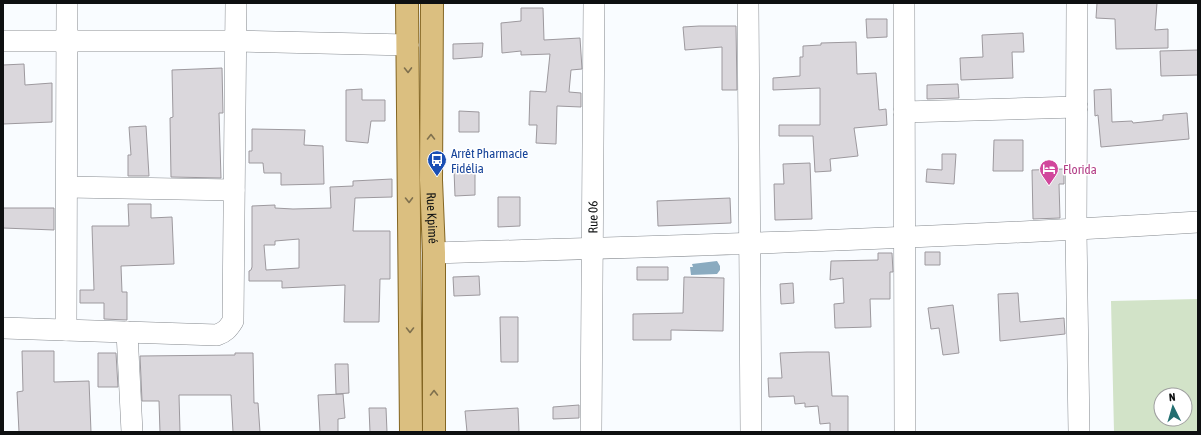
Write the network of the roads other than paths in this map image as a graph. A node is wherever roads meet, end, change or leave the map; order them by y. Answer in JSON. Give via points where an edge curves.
{"nodes":[{"id":1,"x":67,"y":3,"type":"edge"},
{"id":2,"x":236,"y":3,"type":"edge"},
{"id":3,"x":407,"y":3,"type":"edge"},
{"id":4,"x":432,"y":3,"type":"edge"},
{"id":5,"x":594,"y":3,"type":"edge"},
{"id":6,"x":748,"y":3,"type":"edge"},
{"id":7,"x":904,"y":3,"type":"edge"},
{"id":8,"x":1077,"y":3,"type":"edge"},
{"id":9,"x":3,"y":41,"type":"edge"},
{"id":10,"x":68,"y":41,"type":"junction"},
{"id":11,"x":237,"y":42,"type":"junction"},
{"id":12,"x":408,"y":45,"type":"junction"},
{"id":13,"x":1077,"y":107,"type":"junction"},
{"id":14,"x":904,"y":112,"type":"junction"},
{"id":15,"x":67,"y":187,"type":"junction"},
{"id":16,"x":234,"y":190,"type":"junction"},
{"id":17,"x":1198,"y":222,"type":"edge"},
{"id":18,"x":1076,"y":230,"type":"junction"},
{"id":19,"x":904,"y":236,"type":"junction"},
{"id":20,"x":749,"y":243,"type":"junction"},
{"id":21,"x":591,"y":248,"type":"junction"},
{"id":22,"x":434,"y":253,"type":"junction"},
{"id":23,"x":3,"y":328,"type":"edge"},
{"id":24,"x":66,"y":330,"type":"junction"},
{"id":25,"x":127,"y":332,"type":"junction"},
{"id":26,"x":132,"y":432,"type":"edge"},
{"id":27,"x":411,"y":432,"type":"edge"},
{"id":28,"x":434,"y":432,"type":"edge"},
{"id":29,"x":591,"y":432,"type":"edge"},
{"id":30,"x":751,"y":432,"type":"edge"},
{"id":31,"x":904,"y":432,"type":"edge"},
{"id":32,"x":1078,"y":432,"type":"edge"}],
"edges":[{"from":1,"to":10,"type":"street"},
{"from":2,"to":11,"type":"street"},
{"from":3,"to":12,"type":"main road","name":"Rue Kpimé"},
{"from":22,"to":4,"type":"main road","name":"Rue Kpimé","one_way":true,"via":[[431,172]]},
{"from":5,"to":21,"type":"street","name":"Rue 06"},
{"from":6,"to":20,"type":"street"},
{"from":7,"to":14,"type":"street"},
{"from":8,"to":13,"type":"street"},
{"from":9,"to":10,"type":"street"},
{"from":10,"to":11,"type":"street"},
{"from":10,"to":15,"type":"street"},
{"from":11,"to":12,"type":"street"},
{"from":11,"to":16,"type":"street"},
{"from":12,"to":27,"type":"main road","name":"Rue Kpimé","one_way":true},
{"from":13,"to":14,"type":"street"},
{"from":13,"to":18,"type":"street"},
{"from":14,"to":19,"type":"street"},
{"from":15,"to":16,"type":"street"},
{"from":15,"to":24,"type":"street"},
{"from":16,"to":25,"type":"street","via":[[233,320],[229,328],[217,335]]},
{"from":17,"to":18,"type":"street"},
{"from":18,"to":19,"type":"street"},
{"from":18,"to":32,"type":"street"},
{"from":19,"to":20,"type":"street"},
{"from":19,"to":31,"type":"street"},
{"from":20,"to":21,"type":"street"},
{"from":20,"to":30,"type":"street"},
{"from":21,"to":22,"type":"street"},
{"from":21,"to":29,"type":"street","name":"Rue 06"},
{"from":28,"to":22,"type":"main road","name":"Rue Kpimé","one_way":true},
{"from":23,"to":24,"type":"street"},
{"from":24,"to":25,"type":"street"},
{"from":25,"to":26,"type":"street"}]}
